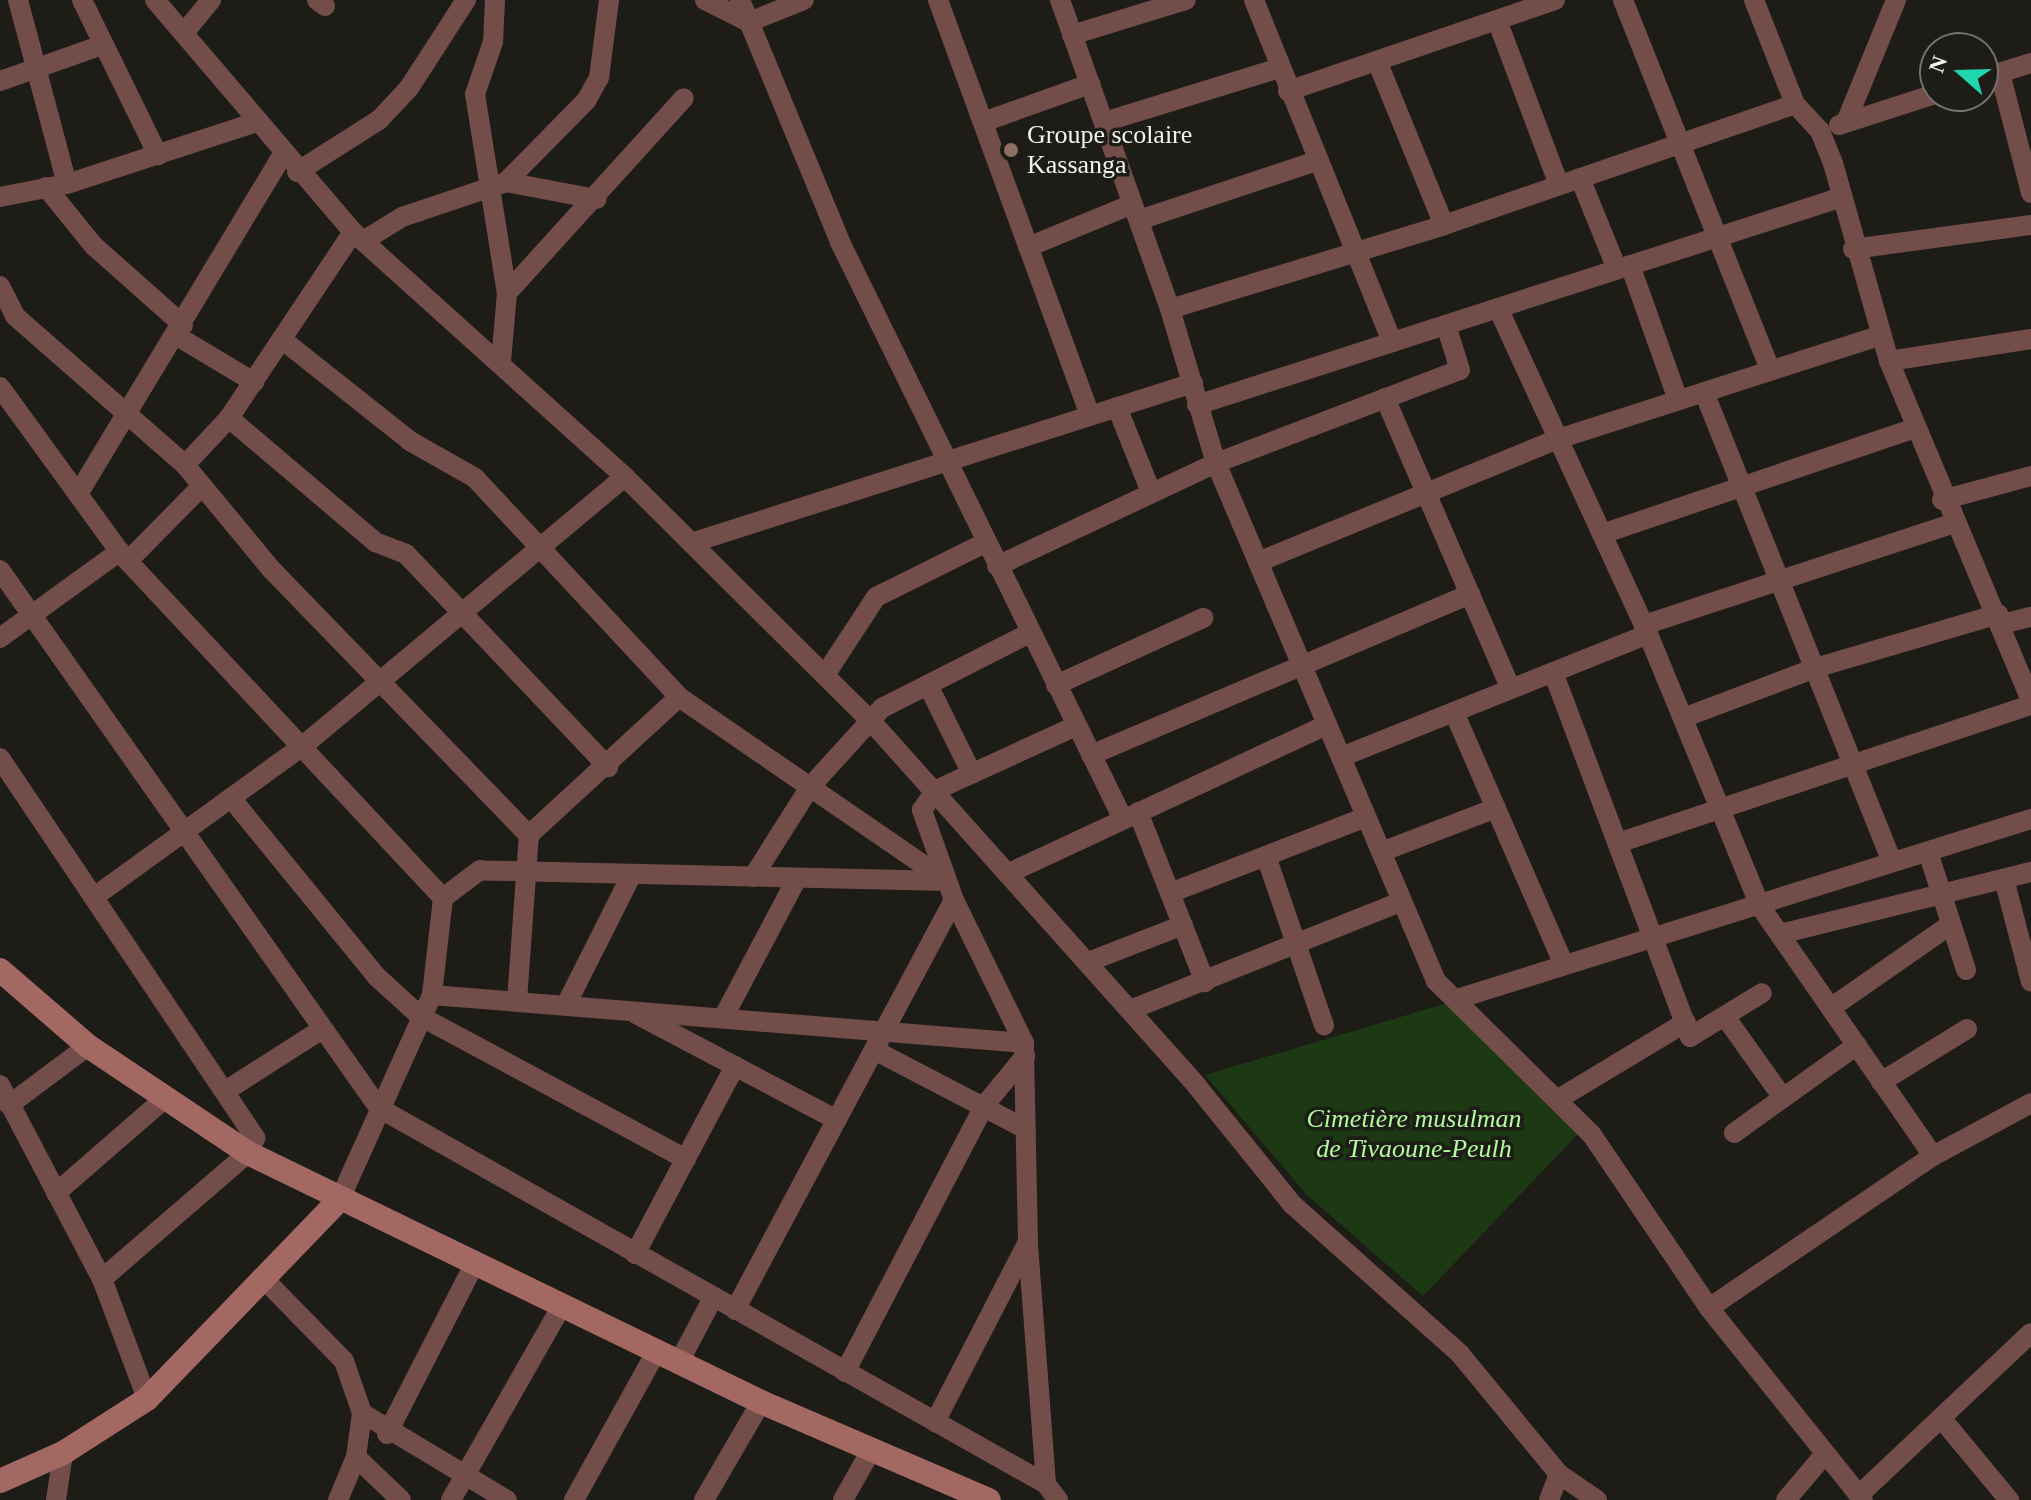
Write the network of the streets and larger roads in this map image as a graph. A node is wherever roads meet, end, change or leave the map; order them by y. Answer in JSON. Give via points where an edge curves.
{"nodes":[{"id":1,"x":18,"y":0,"type":"edge"},
{"id":2,"x":82,"y":0,"type":"edge"},
{"id":3,"x":155,"y":0,"type":"edge"},
{"id":4,"x":211,"y":0,"type":"edge"},
{"id":5,"x":466,"y":0,"type":"edge"},
{"id":6,"x":495,"y":0,"type":"edge"},
{"id":7,"x":609,"y":0,"type":"edge"},
{"id":8,"x":705,"y":0,"type":"edge"},
{"id":9,"x":740,"y":0,"type":"edge"},
{"id":10,"x":804,"y":0,"type":"edge"},
{"id":11,"x":938,"y":0,"type":"edge"},
{"id":12,"x":1060,"y":0,"type":"edge"},
{"id":13,"x":1186,"y":0,"type":"edge"},
{"id":14,"x":1254,"y":0,"type":"edge"},
{"id":15,"x":1555,"y":0,"type":"edge"},
{"id":16,"x":1623,"y":0,"type":"edge"},
{"id":17,"x":1754,"y":0,"type":"edge"},
{"id":18,"x":1896,"y":0,"type":"edge"},
{"id":19,"x":1500,"y":12,"type":"edge"},
{"id":20,"x":749,"y":22,"type":"junction"},
{"id":21,"x":184,"y":33,"type":"junction"},
{"id":22,"x":1072,"y":35,"type":"junction"},
{"id":23,"x":102,"y":45,"type":"junction"},
{"id":24,"x":1377,"y":61,"type":"junction"},
{"id":25,"x":2031,"y":63,"type":"edge"},
{"id":26,"x":1280,"y":68,"type":"junction"},
{"id":27,"x":40,"y":69,"type":"junction"},
{"id":28,"x":1999,"y":74,"type":"edge"},
{"id":29,"x":0,"y":81,"type":"edge"},
{"id":30,"x":1090,"y":84,"type":"junction"},
{"id":31,"x":1288,"y":91,"type":"junction"},
{"id":32,"x":1999,"y":97,"type":"edge"},
{"id":33,"x":684,"y":98,"type":"dead end"},
{"id":34,"x":1919,"y":99,"type":"edge"},
{"id":35,"x":1795,"y":104,"type":"junction"},
{"id":36,"x":983,"y":122,"type":"junction"},
{"id":37,"x":1104,"y":122,"type":"junction"},
{"id":38,"x":1846,"y":122,"type":"junction"},
{"id":39,"x":254,"y":123,"type":"junction"},
{"id":40,"x":1820,"y":131,"type":"junction"},
{"id":41,"x":1680,"y":144,"type":"junction"},
{"id":42,"x":158,"y":155,"type":"junction"},
{"id":43,"x":282,"y":156,"type":"junction"},
{"id":44,"x":1316,"y":161,"type":"junction"},
{"id":45,"x":297,"y":172,"type":"junction"},
{"id":46,"x":1580,"y":178,"type":"junction"},
{"id":47,"x":506,"y":182,"type":"junction"},
{"id":48,"x":67,"y":184,"type":"junction"},
{"id":49,"x":1559,"y":185,"type":"junction"},
{"id":50,"x":46,"y":187,"type":"junction"},
{"id":51,"x":485,"y":187,"type":"junction"},
{"id":52,"x":2031,"y":193,"type":"edge"},
{"id":53,"x":0,"y":197,"type":"edge"},
{"id":54,"x":1839,"y":198,"type":"junction"},
{"id":55,"x":596,"y":199,"type":"junction"},
{"id":56,"x":1136,"y":212,"type":"junction"},
{"id":57,"x":1444,"y":225,"type":"junction"},
{"id":58,"x":2031,"y":225,"type":"edge"},
{"id":59,"x":358,"y":236,"type":"junction"},
{"id":60,"x":1717,"y":237,"type":"junction"},
{"id":61,"x":1028,"y":247,"type":"junction"},
{"id":62,"x":1853,"y":249,"type":"junction"},
{"id":63,"x":1350,"y":250,"type":"junction"},
{"id":64,"x":1624,"y":267,"type":"junction"},
{"id":65,"x":0,"y":286,"type":"edge"},
{"id":66,"x":507,"y":293,"type":"junction"},
{"id":67,"x":1498,"y":308,"type":"junction"},
{"id":68,"x":1170,"y":309,"type":"junction"},
{"id":69,"x":1446,"y":325,"type":"junction"},
{"id":70,"x":180,"y":331,"type":"junction"},
{"id":71,"x":1881,"y":335,"type":"junction"},
{"id":72,"x":2031,"y":339,"type":"edge"},
{"id":73,"x":284,"y":341,"type":"junction"},
{"id":74,"x":1392,"y":342,"type":"junction"},
{"id":75,"x":1889,"y":361,"type":"junction"},
{"id":76,"x":501,"y":362,"type":"junction"},
{"id":77,"x":1770,"y":370,"type":"junction"},
{"id":78,"x":254,"y":382,"type":"junction"},
{"id":79,"x":1193,"y":383,"type":"junction"},
{"id":80,"x":1704,"y":392,"type":"junction"},
{"id":81,"x":2,"y":396,"type":"edge"},
{"id":82,"x":1385,"y":398,"type":"junction"},
{"id":83,"x":1678,"y":400,"type":"junction"},
{"id":84,"x":1197,"y":405,"type":"junction"},
{"id":85,"x":1117,"y":407,"type":"junction"},
{"id":86,"x":131,"y":413,"type":"junction"},
{"id":87,"x":1090,"y":415,"type":"junction"},
{"id":88,"x":229,"y":418,"type":"junction"},
{"id":89,"x":1915,"y":428,"type":"junction"},
{"id":90,"x":1558,"y":439,"type":"junction"},
{"id":91,"x":945,"y":462,"type":"junction"},
{"id":92,"x":1216,"y":463,"type":"junction"},
{"id":93,"x":185,"y":465,"type":"junction"},
{"id":94,"x":2031,"y":476,"type":"edge"},
{"id":95,"x":625,"y":477,"type":"junction"},
{"id":96,"x":1741,"y":487,"type":"junction"},
{"id":97,"x":199,"y":489,"type":"junction"},
{"id":98,"x":1151,"y":492,"type":"junction"},
{"id":99,"x":1426,"y":492,"type":"junction"},
{"id":100,"x":78,"y":494,"type":"junction"},
{"id":101,"x":1942,"y":500,"type":"junction"},
{"id":102,"x":1954,"y":523,"type":"junction"},
{"id":103,"x":1602,"y":534,"type":"junction"},
{"id":104,"x":691,"y":543,"type":"junction"},
{"id":105,"x":985,"y":543,"type":"junction"},
{"id":106,"x":541,"y":549,"type":"junction"},
{"id":107,"x":124,"y":556,"type":"junction"},
{"id":108,"x":1258,"y":562,"type":"junction"},
{"id":109,"x":997,"y":566,"type":"junction"},
{"id":110,"x":0,"y":570,"type":"edge"},
{"id":111,"x":1779,"y":581,"type":"junction"},
{"id":112,"x":1470,"y":594,"type":"junction"},
{"id":113,"x":32,"y":615,"type":"junction"},
{"id":114,"x":464,"y":615,"type":"junction"},
{"id":115,"x":2031,"y":617,"type":"edge"},
{"id":116,"x":1203,"y":618,"type":"dead end"},
{"id":117,"x":2000,"y":619,"type":"junction"},
{"id":118,"x":1646,"y":629,"type":"junction"},
{"id":119,"x":1030,"y":633,"type":"junction"},
{"id":120,"x":0,"y":638,"type":"edge"},
{"id":121,"x":1302,"y":665,"type":"junction"},
{"id":122,"x":1815,"y":668,"type":"junction"},
{"id":123,"x":1553,"y":672,"type":"junction"},
{"id":124,"x":825,"y":675,"type":"junction"},
{"id":125,"x":383,"y":681,"type":"junction"},
{"id":126,"x":928,"y":685,"type":"junction"},
{"id":127,"x":1056,"y":685,"type":"junction"},
{"id":128,"x":1511,"y":689,"type":"junction"},
{"id":129,"x":679,"y":697,"type":"junction"},
{"id":130,"x":2031,"y":702,"type":"edge"},
{"id":131,"x":1454,"y":712,"type":"junction"},
{"id":132,"x":1683,"y":718,"type":"junction"},
{"id":133,"x":870,"y":720,"type":"junction"},
{"id":134,"x":1327,"y":725,"type":"junction"},
{"id":135,"x":1076,"y":726,"type":"junction"},
{"id":136,"x":304,"y":745,"type":"junction"},
{"id":137,"x":1091,"y":755,"type":"junction"},
{"id":138,"x":1341,"y":757,"type":"junction"},
{"id":139,"x":0,"y":758,"type":"edge"},
{"id":140,"x":1855,"y":765,"type":"junction"},
{"id":141,"x":608,"y":767,"type":"junction"},
{"id":142,"x":972,"y":774,"type":"junction"},
{"id":143,"x":810,"y":787,"type":"junction"},
{"id":144,"x":936,"y":790,"type":"junction"},
{"id":145,"x":231,"y":798,"type":"junction"},
{"id":146,"x":1496,"y":808,"type":"junction"},
{"id":147,"x":1721,"y":811,"type":"junction"},
{"id":148,"x":1130,"y":816,"type":"junction"},
{"id":149,"x":1366,"y":817,"type":"junction"},
{"id":150,"x":2031,"y":819,"type":"edge"},
{"id":151,"x":183,"y":833,"type":"junction"},
{"id":152,"x":529,"y":835,"type":"junction"},
{"id":153,"x":1618,"y":843,"type":"junction"},
{"id":154,"x":1381,"y":852,"type":"junction"},
{"id":155,"x":1928,"y":852,"type":"junction"},
{"id":156,"x":1266,"y":856,"type":"junction"},
{"id":157,"x":1892,"y":862,"type":"junction"},
{"id":158,"x":526,"y":871,"type":"junction"},
{"id":159,"x":2031,"y":872,"type":"edge"},
{"id":160,"x":1009,"y":873,"type":"junction"},
{"id":161,"x":632,"y":874,"type":"junction"},
{"id":162,"x":753,"y":877,"type":"junction"},
{"id":163,"x":797,"y":878,"type":"junction"},
{"id":164,"x":2004,"y":879,"type":"junction"},
{"id":165,"x":951,"y":891,"type":"junction"},
{"id":166,"x":1170,"y":893,"type":"junction"},
{"id":167,"x":94,"y":897,"type":"junction"},
{"id":168,"x":1941,"y":897,"type":"junction"},
{"id":169,"x":443,"y":898,"type":"junction"},
{"id":170,"x":1402,"y":901,"type":"junction"},
{"id":171,"x":1760,"y":906,"type":"junction"},
{"id":172,"x":1183,"y":925,"type":"junction"},
{"id":173,"x":1950,"y":925,"type":"junction"},
{"id":174,"x":2024,"y":930,"type":"edge"},
{"id":175,"x":1780,"y":934,"type":"junction"},
{"id":176,"x":1653,"y":937,"type":"junction"},
{"id":177,"x":1297,"y":947,"type":"junction"},
{"id":178,"x":1088,"y":962,"type":"junction"},
{"id":179,"x":1564,"y":965,"type":"junction"},
{"id":180,"x":0,"y":970,"type":"edge"},
{"id":181,"x":1966,"y":970,"type":"dead end"},
{"id":182,"x":1205,"y":982,"type":"junction"},
{"id":183,"x":2031,"y":982,"type":"edge"},
{"id":184,"x":1762,"y":993,"type":"dead end"},
{"id":185,"x":432,"y":995,"type":"junction"},
{"id":186,"x":1457,"y":999,"type":"junction"},
{"id":187,"x":517,"y":1001,"type":"junction"},
{"id":188,"x":566,"y":1005,"type":"junction"},
{"id":189,"x":1832,"y":1007,"type":"junction"},
{"id":190,"x":629,"y":1010,"type":"junction"},
{"id":191,"x":1130,"y":1010,"type":"junction"},
{"id":192,"x":420,"y":1016,"type":"junction"},
{"id":193,"x":723,"y":1018,"type":"junction"},
{"id":194,"x":1726,"y":1018,"type":"junction"},
{"id":195,"x":1686,"y":1022,"type":"junction"},
{"id":196,"x":1324,"y":1025,"type":"dead end"},
{"id":197,"x":1967,"y":1029,"type":"dead end"},
{"id":198,"x":321,"y":1030,"type":"junction"},
{"id":199,"x":884,"y":1031,"type":"junction"},
{"id":200,"x":1857,"y":1045,"type":"junction"},
{"id":201,"x":88,"y":1046,"type":"junction"},
{"id":202,"x":874,"y":1050,"type":"junction"},
{"id":203,"x":1024,"y":1050,"type":"junction"},
{"id":204,"x":735,"y":1066,"type":"junction"},
{"id":205,"x":1881,"y":1082,"type":"junction"},
{"id":206,"x":0,"y":1085,"type":"edge"},
{"id":207,"x":227,"y":1090,"type":"junction"},
{"id":208,"x":1560,"y":1098,"type":"junction"},
{"id":209,"x":1783,"y":1098,"type":"junction"},
{"id":210,"x":163,"y":1100,"type":"junction"},
{"id":211,"x":2031,"y":1103,"type":"edge"},
{"id":212,"x":9,"y":1105,"type":"junction"},
{"id":213,"x":984,"y":1106,"type":"junction"},
{"id":214,"x":379,"y":1108,"type":"junction"},
{"id":215,"x":837,"y":1120,"type":"junction"},
{"id":216,"x":1026,"y":1129,"type":"junction"},
{"id":217,"x":1734,"y":1133,"type":"dead end"},
{"id":218,"x":248,"y":1153,"type":"junction"},
{"id":219,"x":1933,"y":1156,"type":"junction"},
{"id":220,"x":686,"y":1159,"type":"junction"},
{"id":221,"x":56,"y":1193,"type":"junction"},
{"id":222,"x":340,"y":1199,"type":"junction"},
{"id":223,"x":1028,"y":1242,"type":"junction"},
{"id":224,"x":635,"y":1254,"type":"junction"},
{"id":225,"x":474,"y":1265,"type":"junction"},
{"id":226,"x":263,"y":1278,"type":"junction"},
{"id":227,"x":102,"y":1279,"type":"junction"},
{"id":228,"x":713,"y":1298,"type":"junction"},
{"id":229,"x":561,"y":1307,"type":"junction"},
{"id":230,"x":1709,"y":1308,"type":"junction"},
{"id":231,"x":735,"y":1310,"type":"junction"},
{"id":232,"x":2031,"y":1333,"type":"edge"},
{"id":233,"x":656,"y":1352,"type":"junction"},
{"id":234,"x":679,"y":1362,"type":"junction"},
{"id":235,"x":845,"y":1372,"type":"junction"},
{"id":236,"x":147,"y":1399,"type":"junction"},
{"id":237,"x":761,"y":1402,"type":"junction"},
{"id":238,"x":362,"y":1413,"type":"junction"},
{"id":239,"x":1941,"y":1418,"type":"junction"},
{"id":240,"x":935,"y":1422,"type":"junction"},
{"id":241,"x":387,"y":1434,"type":"junction"},
{"id":242,"x":870,"y":1452,"type":"junction"},
{"id":243,"x":63,"y":1453,"type":"junction"},
{"id":244,"x":1824,"y":1455,"type":"junction"},
{"id":245,"x":356,"y":1457,"type":"junction"},
{"id":246,"x":1559,"y":1474,"type":"junction"},
{"id":247,"x":463,"y":1479,"type":"junction"},
{"id":248,"x":0,"y":1481,"type":"edge"},
{"id":249,"x":1052,"y":1492,"type":"edge"},
{"id":250,"x":962,"y":1495,"type":"edge"},
{"id":251,"x":1861,"y":1498,"type":"edge"},
{"id":252,"x":56,"y":1500,"type":"edge"},
{"id":253,"x":338,"y":1500,"type":"edge"},
{"id":254,"x":401,"y":1500,"type":"edge"},
{"id":255,"x":451,"y":1500,"type":"edge"},
{"id":256,"x":507,"y":1500,"type":"edge"},
{"id":257,"x":574,"y":1500,"type":"edge"},
{"id":258,"x":704,"y":1500,"type":"edge"},
{"id":259,"x":843,"y":1500,"type":"edge"},
{"id":260,"x":989,"y":1500,"type":"edge"},
{"id":261,"x":1549,"y":1500,"type":"edge"},
{"id":262,"x":1597,"y":1500,"type":"edge"},
{"id":263,"x":1786,"y":1500,"type":"edge"},
{"id":264,"x":2009,"y":1500,"type":"edge"}],
"edges":[{"from":1,"to":27,"type":"street"},
{"from":2,"to":23,"type":"street"},
{"from":3,"to":21,"type":"street"},
{"from":4,"to":21,"type":"street"},
{"from":5,"to":45,"type":"street","via":[[409,88],[379,120]]},
{"from":6,"to":51,"type":"street","via":[[493,42],[475,82]]},
{"from":7,"to":47,"type":"street","via":[[599,78],[586,101]]},
{"from":8,"to":20,"type":"street"},
{"from":9,"to":20,"type":"street"},
{"from":10,"to":20,"type":"street"},
{"from":11,"to":36,"type":"street"},
{"from":12,"to":22,"type":"street"},
{"from":13,"to":22,"type":"street"},
{"from":14,"to":26,"type":"street"},
{"from":15,"to":19,"type":"street"},
{"from":16,"to":41,"type":"street"},
{"from":17,"to":35,"type":"street"},
{"from":18,"to":38,"type":"street"},
{"from":19,"to":24,"type":"street"},
{"from":19,"to":49,"type":"street"},
{"from":20,"to":91,"type":"street","via":[[840,242]]},
{"from":21,"to":39,"type":"street"},
{"from":22,"to":30,"type":"street"},
{"from":23,"to":27,"type":"street"},
{"from":23,"to":42,"type":"street"},
{"from":24,"to":31,"type":"street"},
{"from":24,"to":57,"type":"street"},
{"from":25,"to":28,"type":"street"},
{"from":26,"to":31,"type":"street"},
{"from":26,"to":37,"type":"street"},
{"from":27,"to":29,"type":"street"},
{"from":27,"to":48,"type":"street"},
{"from":30,"to":36,"type":"street"},
{"from":30,"to":37,"type":"street"},
{"from":31,"to":44,"type":"street"},
{"from":32,"to":52,"type":"street"},
{"from":33,"to":55,"type":"street"},
{"from":34,"to":38,"type":"street"},
{"from":35,"to":40,"type":"street"},
{"from":35,"to":41,"type":"street"},
{"from":36,"to":61,"type":"street"},
{"from":37,"to":56,"type":"street"},
{"from":38,"to":40,"type":"street"},
{"from":39,"to":42,"type":"street"},
{"from":39,"to":43,"type":"street"},
{"from":40,"to":54,"type":"street"},
{"from":41,"to":46,"type":"street"},
{"from":41,"to":60,"type":"street"},
{"from":42,"to":48,"type":"street"},
{"from":43,"to":45,"type":"street"},
{"from":43,"to":70,"type":"street"},
{"from":44,"to":56,"type":"street"},
{"from":44,"to":63,"type":"street"},
{"from":45,"to":59,"type":"street"},
{"from":46,"to":49,"type":"street"},
{"from":46,"to":64,"type":"street"},
{"from":47,"to":51,"type":"street"},
{"from":47,"to":55,"type":"street"},
{"from":48,"to":50,"type":"street"},
{"from":49,"to":57,"type":"street"},
{"from":50,"to":53,"type":"street"},
{"from":50,"to":70,"type":"street","via":[[94,246]]},
{"from":51,"to":59,"type":"street"},
{"from":51,"to":66,"type":"street"},
{"from":54,"to":60,"type":"street"},
{"from":54,"to":62,"type":"street"},
{"from":55,"to":66,"type":"street"},
{"from":56,"to":61,"type":"street"},
{"from":56,"to":68,"type":"street"},
{"from":57,"to":63,"type":"street"},
{"from":58,"to":62,"type":"street"},
{"from":59,"to":73,"type":"street"},
{"from":59,"to":76,"type":"street"},
{"from":60,"to":64,"type":"street"},
{"from":60,"to":77,"type":"street"},
{"from":61,"to":87,"type":"street"},
{"from":62,"to":71,"type":"street"},
{"from":63,"to":68,"type":"street"},
{"from":63,"to":74,"type":"street"},
{"from":64,"to":67,"type":"street"},
{"from":64,"to":83,"type":"street"},
{"from":65,"to":86,"type":"street","via":[[15,316]]},
{"from":66,"to":76,"type":"street"},
{"from":67,"to":69,"type":"street"},
{"from":67,"to":90,"type":"street"},
{"from":68,"to":79,"type":"street"},
{"from":69,"to":74,"type":"street"},
{"from":69,"to":82,"type":"street","via":[[1460,370]]},
{"from":70,"to":78,"type":"street"},
{"from":70,"to":86,"type":"street"},
{"from":71,"to":75,"type":"street"},
{"from":71,"to":77,"type":"street"},
{"from":72,"to":75,"type":"street"},
{"from":73,"to":78,"type":"street"},
{"from":73,"to":106,"type":"street","via":[[410,441],[475,478]]},
{"from":74,"to":84,"type":"street"},
{"from":75,"to":89,"type":"street"},
{"from":76,"to":95,"type":"street"},
{"from":77,"to":80,"type":"street"},
{"from":78,"to":88,"type":"street"},
{"from":79,"to":84,"type":"street"},
{"from":79,"to":85,"type":"street"},
{"from":80,"to":83,"type":"street"},
{"from":80,"to":96,"type":"street"},
{"from":81,"to":100,"type":"street"},
{"from":82,"to":92,"type":"street"},
{"from":82,"to":99,"type":"street"},
{"from":83,"to":90,"type":"street"},
{"from":84,"to":92,"type":"street"},
{"from":85,"to":87,"type":"street"},
{"from":85,"to":98,"type":"street"},
{"from":86,"to":93,"type":"street"},
{"from":86,"to":100,"type":"street"},
{"from":87,"to":91,"type":"street"},
{"from":88,"to":93,"type":"street"},
{"from":88,"to":114,"type":"street","via":[[375,542],[406,554]]},
{"from":89,"to":96,"type":"street"},
{"from":89,"to":101,"type":"street"},
{"from":90,"to":99,"type":"street"},
{"from":90,"to":103,"type":"street"},
{"from":91,"to":104,"type":"street"},
{"from":91,"to":105,"type":"street"},
{"from":92,"to":98,"type":"street"},
{"from":92,"to":108,"type":"street"},
{"from":93,"to":97,"type":"street"},
{"from":94,"to":101,"type":"street"},
{"from":95,"to":104,"type":"street"},
{"from":95,"to":106,"type":"street"},
{"from":96,"to":103,"type":"street"},
{"from":96,"to":111,"type":"street"},
{"from":97,"to":107,"type":"street"},
{"from":97,"to":125,"type":"street"},
{"from":98,"to":109,"type":"street"},
{"from":99,"to":108,"type":"street"},
{"from":99,"to":112,"type":"street"},
{"from":100,"to":107,"type":"street"},
{"from":101,"to":102,"type":"street"},
{"from":102,"to":111,"type":"street"},
{"from":102,"to":117,"type":"street"},
{"from":103,"to":118,"type":"street"},
{"from":104,"to":124,"type":"street"},
{"from":105,"to":109,"type":"street"},
{"from":105,"to":124,"type":"street","via":[[876,597]]},
{"from":106,"to":114,"type":"street"},
{"from":106,"to":129,"type":"street"},
{"from":107,"to":113,"type":"street"},
{"from":107,"to":136,"type":"street"},
{"from":108,"to":121,"type":"street"},
{"from":109,"to":119,"type":"street"},
{"from":110,"to":113,"type":"street"},
{"from":111,"to":118,"type":"street"},
{"from":111,"to":122,"type":"street"},
{"from":112,"to":121,"type":"street"},
{"from":112,"to":128,"type":"street"},
{"from":113,"to":120,"type":"street"},
{"from":113,"to":151,"type":"street"},
{"from":114,"to":125,"type":"street"},
{"from":114,"to":141,"type":"street"},
{"from":115,"to":117,"type":"street"},
{"from":116,"to":127,"type":"street"},
{"from":117,"to":122,"type":"street"},
{"from":117,"to":130,"type":"street"},
{"from":118,"to":123,"type":"street"},
{"from":118,"to":132,"type":"street"},
{"from":119,"to":126,"type":"street"},
{"from":119,"to":127,"type":"street"},
{"from":121,"to":134,"type":"street"},
{"from":121,"to":137,"type":"street"},
{"from":122,"to":132,"type":"street"},
{"from":122,"to":140,"type":"street"},
{"from":123,"to":128,"type":"street"},
{"from":123,"to":153,"type":"street"},
{"from":124,"to":133,"type":"street"},
{"from":125,"to":136,"type":"street"},
{"from":125,"to":152,"type":"street"},
{"from":126,"to":133,"type":"street"},
{"from":126,"to":142,"type":"street"},
{"from":127,"to":135,"type":"street"},
{"from":128,"to":131,"type":"street"},
{"from":129,"to":141,"type":"street"},
{"from":129,"to":143,"type":"street"},
{"from":130,"to":140,"type":"street"},
{"from":131,"to":138,"type":"street"},
{"from":131,"to":146,"type":"street"},
{"from":132,"to":147,"type":"street"},
{"from":133,"to":143,"type":"street"},
{"from":133,"to":144,"type":"street"},
{"from":134,"to":138,"type":"street"},
{"from":134,"to":148,"type":"street"},
{"from":135,"to":137,"type":"street"},
{"from":135,"to":142,"type":"street"},
{"from":136,"to":145,"type":"street"},
{"from":136,"to":169,"type":"street"},
{"from":137,"to":148,"type":"street"},
{"from":138,"to":149,"type":"street"},
{"from":139,"to":167,"type":"street"},
{"from":140,"to":147,"type":"street"},
{"from":140,"to":157,"type":"street"},
{"from":141,"to":152,"type":"street"},
{"from":142,"to":144,"type":"street"},
{"from":143,"to":162,"type":"street"},
{"from":143,"to":165,"type":"street"},
{"from":144,"to":160,"type":"street"},
{"from":144,"to":165,"type":"street","via":[[922,820]]},
{"from":145,"to":151,"type":"street"},
{"from":145,"to":192,"type":"street","via":[[376,976]]},
{"from":146,"to":154,"type":"street"},
{"from":146,"to":179,"type":"street"},
{"from":147,"to":153,"type":"street"},
{"from":147,"to":171,"type":"street"},
{"from":148,"to":160,"type":"street"},
{"from":148,"to":166,"type":"street"},
{"from":149,"to":154,"type":"street"},
{"from":149,"to":156,"type":"street"},
{"from":150,"to":155,"type":"street"},
{"from":151,"to":167,"type":"street"},
{"from":151,"to":198,"type":"street"},
{"from":152,"to":158,"type":"street"},
{"from":153,"to":176,"type":"street"},
{"from":154,"to":170,"type":"street"},
{"from":155,"to":157,"type":"street"},
{"from":155,"to":168,"type":"street"},
{"from":156,"to":166,"type":"street"},
{"from":156,"to":177,"type":"street"},
{"from":157,"to":171,"type":"street"},
{"from":158,"to":161,"type":"street"},
{"from":158,"to":169,"type":"street","via":[[480,870]]},
{"from":158,"to":187,"type":"street"},
{"from":159,"to":164,"type":"street"},
{"from":160,"to":178,"type":"street"},
{"from":161,"to":162,"type":"street"},
{"from":161,"to":188,"type":"street"},
{"from":162,"to":163,"type":"street"},
{"from":163,"to":165,"type":"street"},
{"from":163,"to":193,"type":"street"},
{"from":164,"to":168,"type":"street"},
{"from":164,"to":174,"type":"street"},
{"from":165,"to":199,"type":"street"},
{"from":165,"to":203,"type":"street"},
{"from":166,"to":172,"type":"street"},
{"from":167,"to":207,"type":"street"},
{"from":168,"to":173,"type":"street"},
{"from":168,"to":175,"type":"street"},
{"from":169,"to":185,"type":"street"},
{"from":170,"to":177,"type":"street"},
{"from":170,"to":186,"type":"street","via":[[1436,981]]},
{"from":171,"to":175,"type":"street"},
{"from":171,"to":176,"type":"street"},
{"from":172,"to":178,"type":"street"},
{"from":172,"to":182,"type":"street"},
{"from":173,"to":181,"type":"street"},
{"from":173,"to":189,"type":"street"},
{"from":174,"to":183,"type":"street"},
{"from":175,"to":189,"type":"street"},
{"from":176,"to":179,"type":"street"},
{"from":176,"to":195,"type":"street"},
{"from":177,"to":182,"type":"street"},
{"from":177,"to":196,"type":"street"},
{"from":178,"to":191,"type":"street"},
{"from":179,"to":186,"type":"street"},
{"from":180,"to":201,"type":"street"},
{"from":182,"to":191,"type":"street"},
{"from":184,"to":194,"type":"street"},
{"from":185,"to":187,"type":"street"},
{"from":185,"to":192,"type":"street"},
{"from":186,"to":208,"type":"street"},
{"from":187,"to":188,"type":"street"},
{"from":188,"to":190,"type":"street"},
{"from":189,"to":200,"type":"street"},
{"from":190,"to":193,"type":"street"},
{"from":190,"to":204,"type":"street"},
{"from":191,"to":246,"type":"street","via":[[1293,1205],[1460,1354]]},
{"from":192,"to":214,"type":"street"},
{"from":192,"to":220,"type":"street"},
{"from":193,"to":199,"type":"street"},
{"from":194,"to":195,"type":"street","via":[[1697,1039]]},
{"from":194,"to":209,"type":"street"},
{"from":195,"to":208,"type":"street"},
{"from":197,"to":205,"type":"street"},
{"from":198,"to":207,"type":"street"},
{"from":198,"to":214,"type":"street"},
{"from":199,"to":202,"type":"street"},
{"from":199,"to":203,"type":"street"},
{"from":200,"to":205,"type":"street"},
{"from":200,"to":209,"type":"street"},
{"from":201,"to":210,"type":"street"},
{"from":201,"to":212,"type":"street"},
{"from":202,"to":213,"type":"street"},
{"from":202,"to":215,"type":"street"},
{"from":203,"to":213,"type":"street"},
{"from":203,"to":216,"type":"street"},
{"from":204,"to":215,"type":"street"},
{"from":204,"to":220,"type":"street"},
{"from":205,"to":219,"type":"street"},
{"from":206,"to":212,"type":"street"},
{"from":207,"to":218,"type":"street","via":[[255,1138]]},
{"from":208,"to":230,"type":"street"},
{"from":209,"to":217,"type":"street"},
{"from":210,"to":218,"type":"street"},
{"from":210,"to":221,"type":"street"},
{"from":211,"to":219,"type":"street"},
{"from":212,"to":221,"type":"street"},
{"from":213,"to":216,"type":"street"},
{"from":213,"to":235,"type":"street"},
{"from":214,"to":222,"type":"street"},
{"from":214,"to":224,"type":"street"},
{"from":215,"to":231,"type":"street"},
{"from":216,"to":223,"type":"street"},
{"from":218,"to":222,"type":"street"},
{"from":218,"to":227,"type":"street"},
{"from":219,"to":230,"type":"street"},
{"from":220,"to":224,"type":"street"},
{"from":221,"to":227,"type":"street"},
{"from":222,"to":225,"type":"street"},
{"from":222,"to":226,"type":"street"},
{"from":223,"to":240,"type":"street"},
{"from":223,"to":249,"type":"street"},
{"from":224,"to":228,"type":"street"},
{"from":225,"to":229,"type":"street"},
{"from":225,"to":241,"type":"street"},
{"from":226,"to":236,"type":"street"},
{"from":226,"to":238,"type":"street","via":[[344,1361]]},
{"from":227,"to":236,"type":"street"},
{"from":228,"to":231,"type":"street"},
{"from":228,"to":234,"type":"street"},
{"from":229,"to":233,"type":"street"},
{"from":229,"to":247,"type":"street"},
{"from":230,"to":244,"type":"street"},
{"from":231,"to":235,"type":"street"},
{"from":232,"to":239,"type":"street"},
{"from":233,"to":234,"type":"street"},
{"from":233,"to":257,"type":"street"},
{"from":234,"to":237,"type":"street"},
{"from":235,"to":240,"type":"street"},
{"from":236,"to":243,"type":"street"},
{"from":237,"to":242,"type":"street"},
{"from":237,"to":258,"type":"street"},
{"from":238,"to":241,"type":"street"},
{"from":238,"to":245,"type":"street"},
{"from":239,"to":251,"type":"street"},
{"from":239,"to":264,"type":"street"},
{"from":240,"to":249,"type":"street"},
{"from":241,"to":247,"type":"street"},
{"from":242,"to":250,"type":"street"},
{"from":242,"to":259,"type":"street"},
{"from":243,"to":248,"type":"street"},
{"from":243,"to":252,"type":"street"},
{"from":244,"to":251,"type":"street"},
{"from":244,"to":263,"type":"street"},
{"from":245,"to":253,"type":"street"},
{"from":245,"to":254,"type":"street"},
{"from":246,"to":261,"type":"street"},
{"from":246,"to":262,"type":"street"},
{"from":247,"to":255,"type":"street"},
{"from":247,"to":256,"type":"street"},
{"from":250,"to":260,"type":"street"}]}
